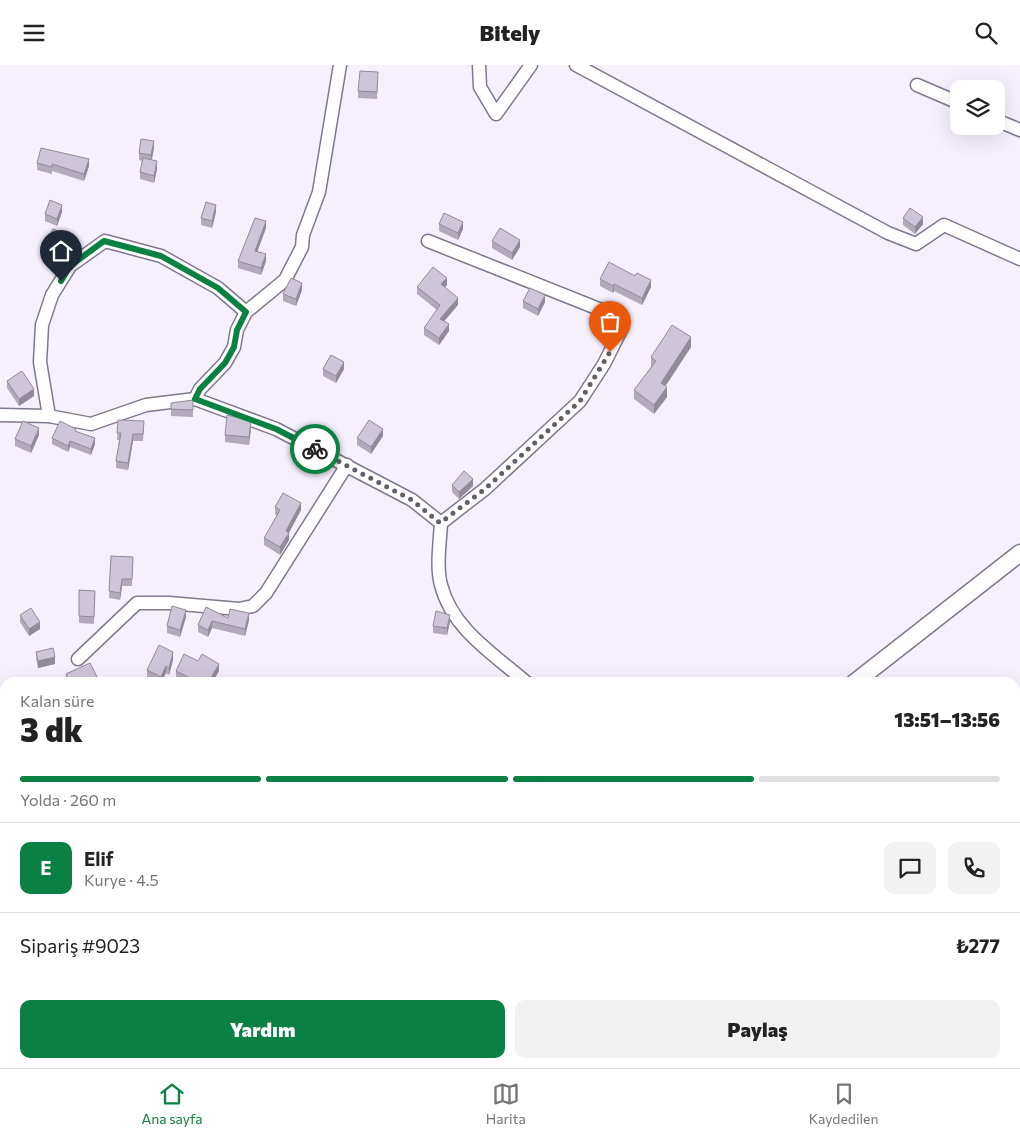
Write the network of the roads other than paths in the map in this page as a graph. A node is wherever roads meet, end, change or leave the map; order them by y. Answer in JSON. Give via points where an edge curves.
{"nodes":[{"id":1,"x":340,"y":65,"type":"edge"},
{"id":2,"x":479,"y":65,"type":"edge"},
{"id":3,"x":531,"y":65,"type":"edge"},
{"id":4,"x":576,"y":65,"type":"edge"},
{"id":5,"x":917,"y":85,"type":"dead end"},
{"id":6,"x":950,"y":99,"type":"edge"},
{"id":7,"x":1005,"y":124,"type":"edge"},
{"id":8,"x":1020,"y":130,"type":"edge"},
{"id":9,"x":428,"y":241,"type":"dead end"},
{"id":10,"x":1020,"y":259,"type":"edge"},
{"id":11,"x":246,"y":312,"type":"junction"},
{"id":12,"x":195,"y":399,"type":"junction"},
{"id":13,"x":0,"y":415,"type":"edge"},
{"id":14,"x":49,"y":415,"type":"junction"},
{"id":15,"x":347,"y":465,"type":"junction"},
{"id":16,"x":440,"y":523,"type":"junction"},
{"id":17,"x":1020,"y":553,"type":"edge"},
{"id":18,"x":78,"y":659,"type":"dead end"},
{"id":19,"x":520,"y":677,"type":"edge"},
{"id":20,"x":862,"y":677,"type":"edge"}],
"edges":[{"from":1,"to":11,"type":"street","via":[[319,192],[303,235],[302,247],[285,281]]},
{"from":2,"to":3,"type":"street","via":[[480,87],[496,114]]},
{"from":4,"to":10,"type":"street","via":[[888,233],[916,244],[944,225]]},
{"from":5,"to":6,"type":"street"},
{"from":7,"to":8,"type":"street"},
{"from":9,"to":16,"type":"street","via":[[614,315],[622,328],[580,401],[485,489]]},
{"from":11,"to":12,"type":"street","via":[[225,363],[200,389]]},
{"from":11,"to":14,"type":"street","via":[[218,288],[161,256],[104,241],[70,266],[52,295],[42,325],[40,362]]},
{"from":12,"to":14,"type":"street","via":[[146,405],[91,424]]},
{"from":12,"to":15,"type":"street","via":[[276,429]]},
{"from":13,"to":14,"type":"street"},
{"from":15,"to":16,"type":"street","via":[[412,500]]},
{"from":15,"to":18,"type":"street","via":[[266,593],[253,606],[239,609],[137,603]]},
{"from":16,"to":19,"type":"street","via":[[440,583],[447,604],[467,632]]},
{"from":17,"to":20,"type":"street"}]}
